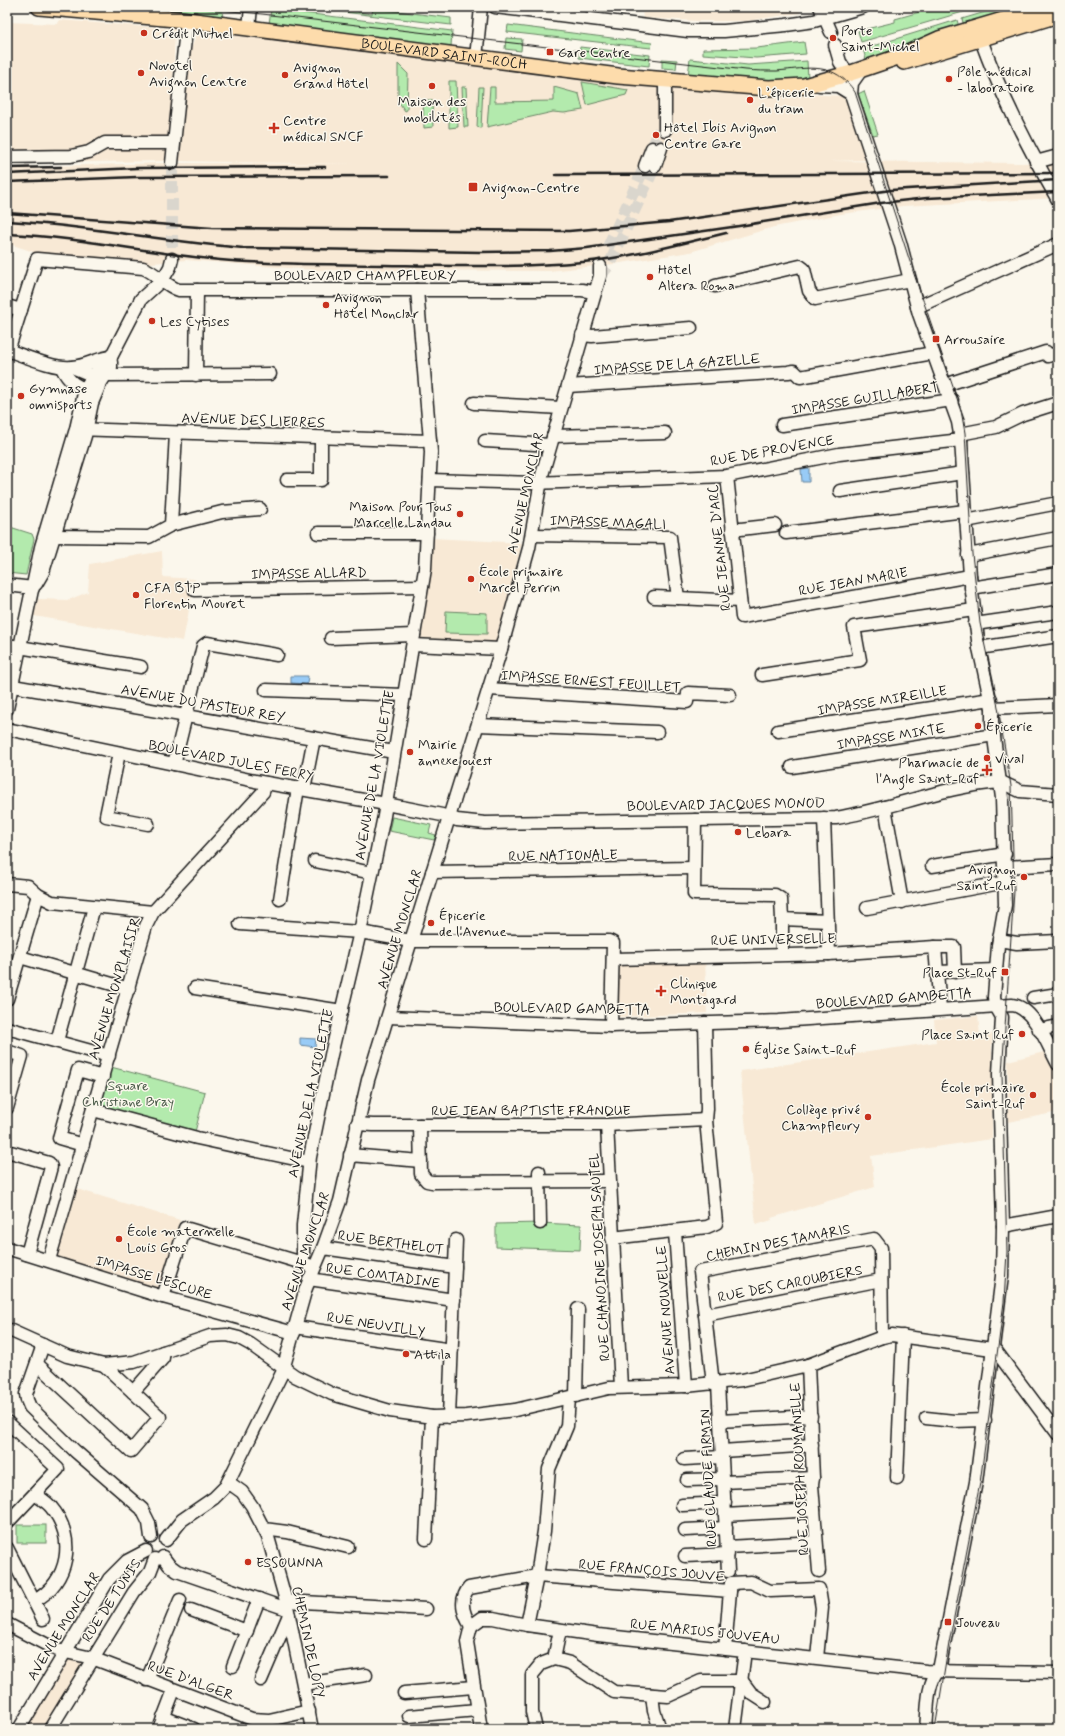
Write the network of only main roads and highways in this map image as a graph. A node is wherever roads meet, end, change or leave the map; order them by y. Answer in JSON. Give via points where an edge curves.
{"nodes":[{"id":1,"x":39,"y":7,"type":"edge"},
{"id":2,"x":1047,"y":7,"type":"edge"},
{"id":3,"x":1058,"y":15,"type":"edge"},
{"id":4,"x":978,"y":33,"type":"junction"}],
"edges":[{"from":1,"to":4,"type":"main road","name":"BOULEVARD SAINT-ROCH","via":[[187,20],[665,80],[769,88],[813,84],[856,72],[932,42]]},
{"from":2,"to":4,"type":"main road"},
{"from":3,"to":4,"type":"main road"}]}
